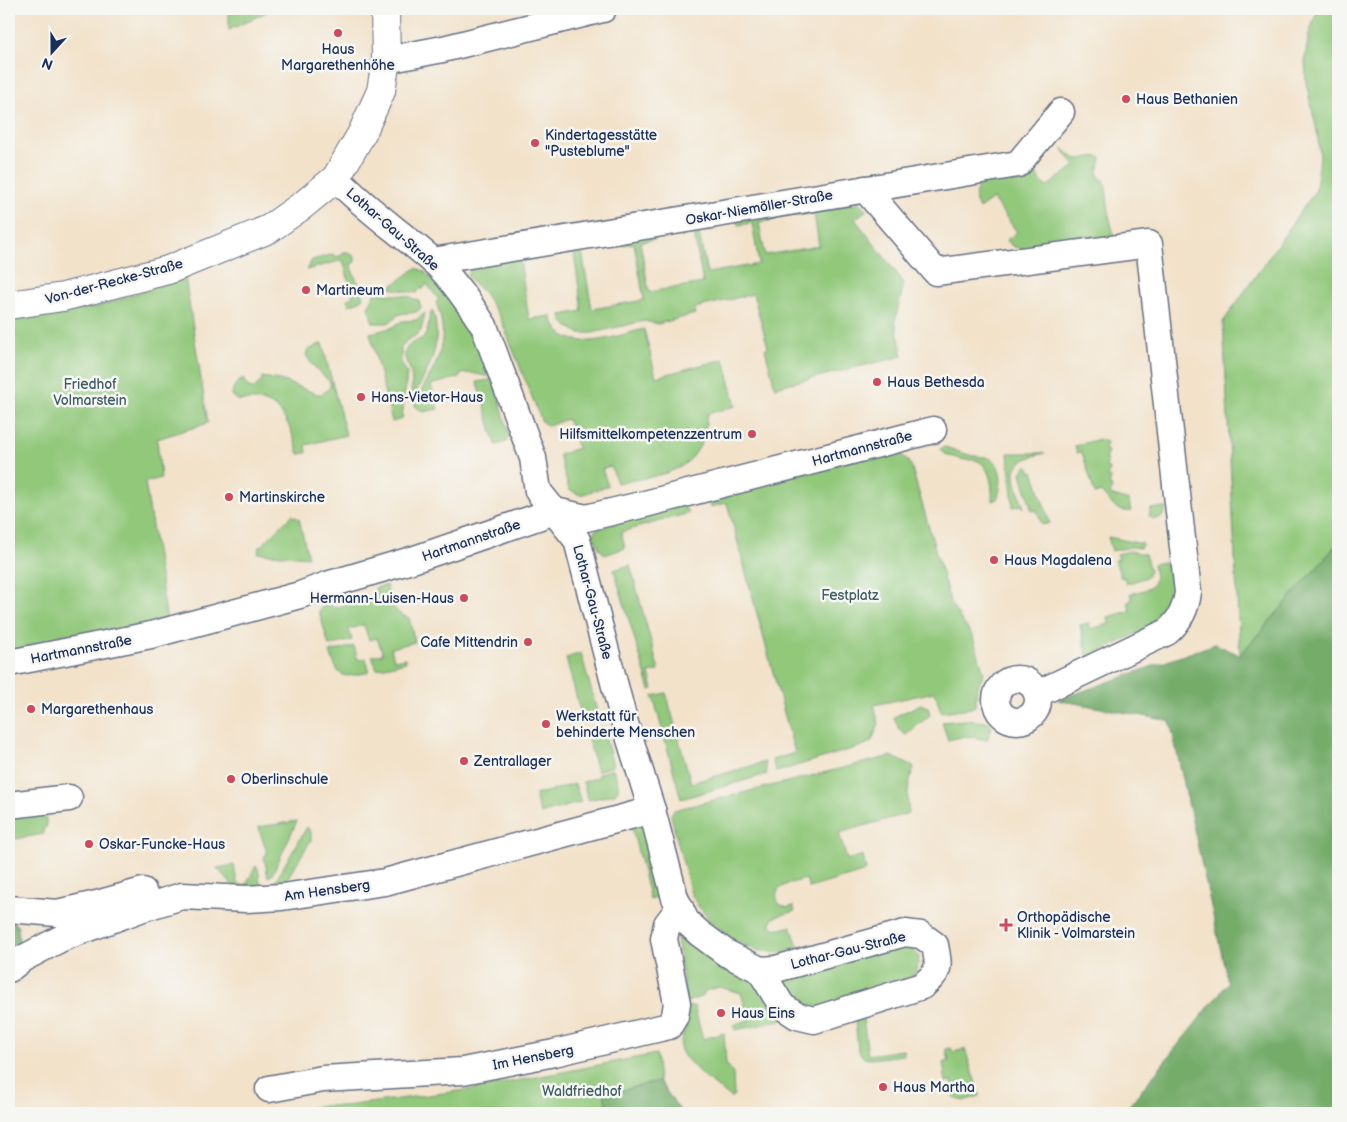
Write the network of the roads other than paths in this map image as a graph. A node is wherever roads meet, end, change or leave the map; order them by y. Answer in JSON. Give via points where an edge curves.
{"nodes":[{"id":1,"x":386,"y":9,"type":"edge"},
{"id":2,"x":603,"y":9,"type":"edge"},
{"id":3,"x":386,"y":60,"type":"junction"},
{"id":4,"x":1061,"y":112,"type":"dead end"},
{"id":5,"x":336,"y":178,"type":"junction"},
{"id":6,"x":865,"y":189,"type":"junction"},
{"id":7,"x":434,"y":261,"type":"junction"},
{"id":8,"x":9,"y":305,"type":"edge"},
{"id":9,"x":933,"y":430,"type":"dead end"},
{"id":10,"x":555,"y":511,"type":"junction"},
{"id":11,"x":9,"y":663,"type":"edge"},
{"id":12,"x":1037,"y":694,"type":"dead end"},
{"id":13,"x":69,"y":798,"type":"dead end"},
{"id":14,"x":9,"y":805,"type":"edge"},
{"id":15,"x":652,"y":810,"type":"junction"},
{"id":16,"x":223,"y":898,"type":"junction"},
{"id":17,"x":680,"y":907,"type":"junction"},
{"id":18,"x":9,"y":909,"type":"edge"},
{"id":19,"x":9,"y":969,"type":"edge"},
{"id":20,"x":760,"y":970,"type":"junction"},
{"id":21,"x":269,"y":1089,"type":"dead end"}],
"edges":[{"from":1,"to":3,"type":"street","name":"Von-der-Recke-Straße"},
{"from":2,"to":3,"type":"street"},
{"from":3,"to":5,"type":"street","name":"Von-der-Recke-Straße","via":[[381,91]]},
{"from":4,"to":6,"type":"street","name":"Oskar-Niemöller-Straße","via":[[1018,164]]},
{"from":5,"to":7,"type":"street","name":"Lothar-Gau-Straße","via":[[355,198]]},
{"from":5,"to":8,"type":"street","name":"Von-der-Recke-Straße","via":[[269,229],[168,270],[64,297]]},
{"from":6,"to":7,"type":"street","name":"Oskar-Niemöller-Straße"},
{"from":6,"to":12,"type":"street","via":[[936,272],[1149,244],[1187,604],[1175,625],[1166,632]]},
{"from":7,"to":10,"type":"street","name":"Lothar-Gau-Straße","via":[[484,326],[533,458],[538,491]]},
{"from":9,"to":10,"type":"street","name":"Hartmannstraße","via":[[586,518]]},
{"from":10,"to":11,"type":"street","name":"Hartmannstraße","via":[[300,595],[141,637]]},
{"from":10,"to":15,"type":"street","name":"Lothar-Gau-Straße","via":[[578,540],[619,703]]},
{"from":13,"to":14,"type":"street"},
{"from":15,"to":16,"type":"street","name":"Am Hensberg","via":[[385,882],[282,897]]},
{"from":15,"to":17,"type":"street","name":"Lothar-Gau-Straße"},
{"from":16,"to":18,"type":"street","via":[[187,887],[136,892],[57,913]]},
{"from":16,"to":19,"type":"street","name":"Am Hensberg","via":[[182,896],[143,908],[62,938]]},
{"from":17,"to":20,"type":"street","name":"Lothar-Gau-Straße","via":[[686,921],[699,933],[726,953]]},
{"from":17,"to":21,"type":"street","name":"Im Hensberg","via":[[667,924],[664,939],[677,1003],[675,1016],[668,1026],[463,1071],[323,1079]]},
{"from":20,"to":20,"type":"street","name":"Lothar-Gau-Straße","via":[[782,1006],[797,1016],[814,1020],[922,986],[935,975],[938,963],[935,945],[921,935],[905,933],[776,969]]}]}
